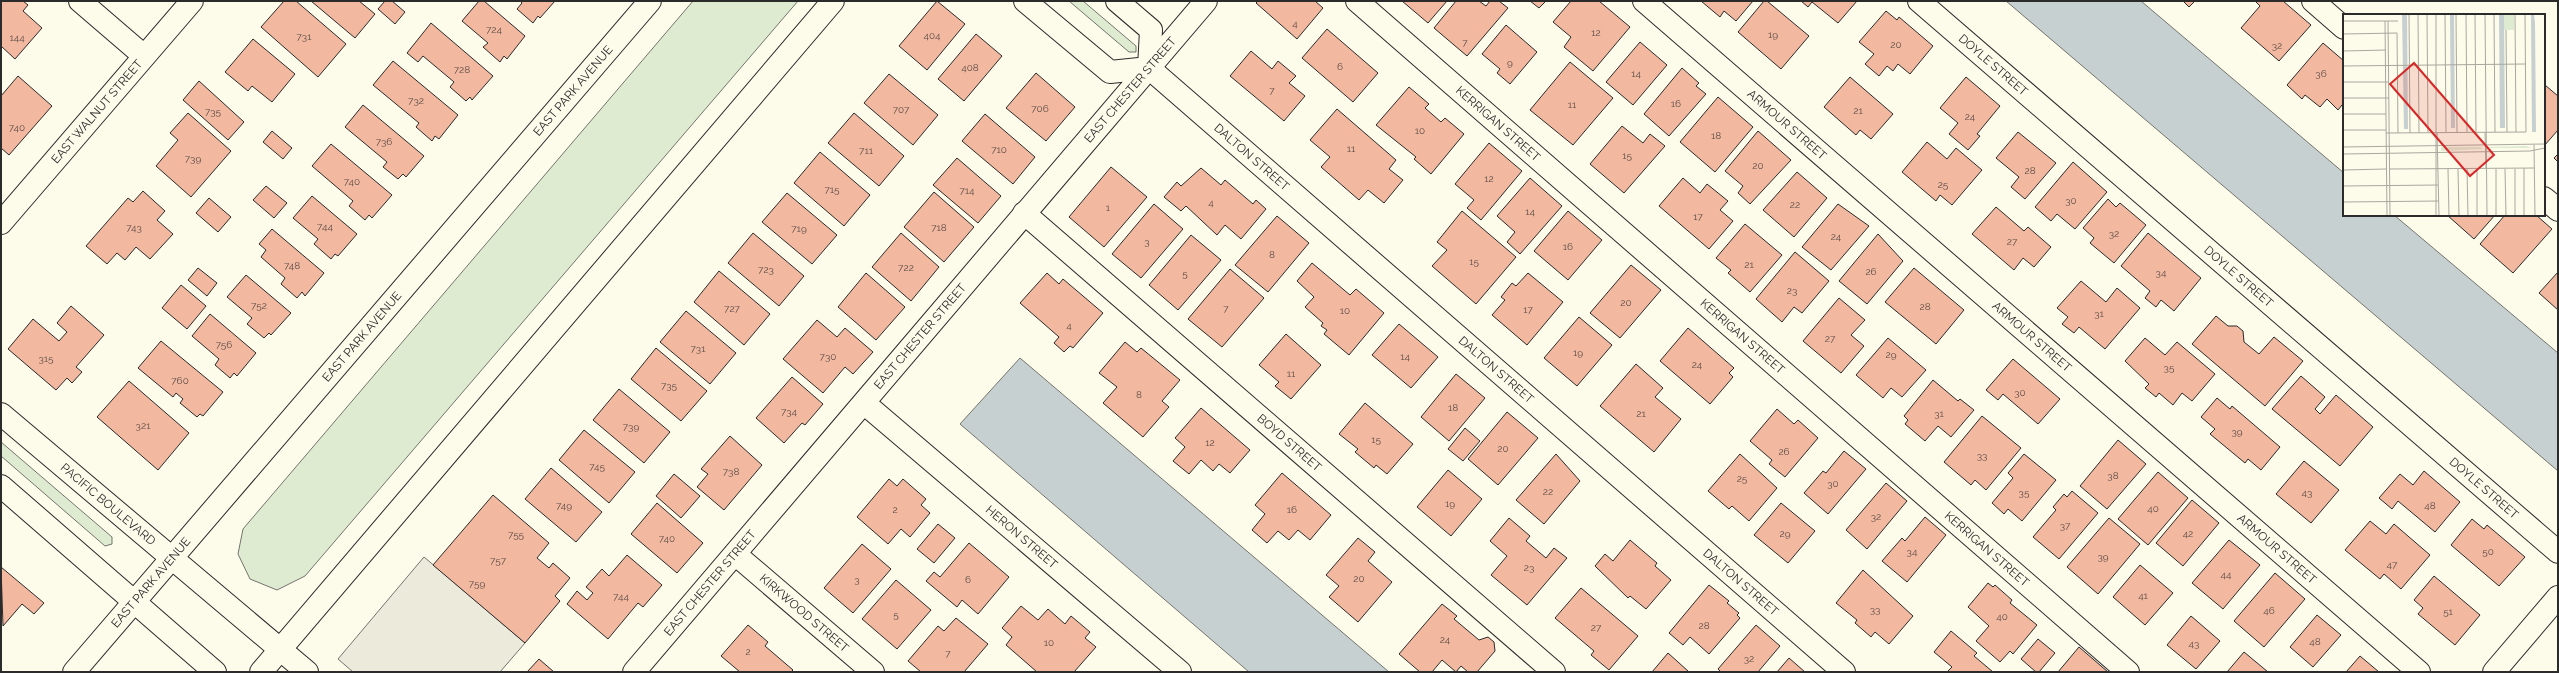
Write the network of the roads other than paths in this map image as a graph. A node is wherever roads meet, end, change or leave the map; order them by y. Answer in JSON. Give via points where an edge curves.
{"nodes":[{"id":1,"x":80,"y":1,"type":"edge"},
{"id":2,"x":192,"y":1,"type":"edge"},
{"id":3,"x":650,"y":1,"type":"edge"},
{"id":4,"x":833,"y":1,"type":"edge"},
{"id":5,"x":1025,"y":1,"type":"edge"},
{"id":6,"x":1117,"y":1,"type":"edge"},
{"id":7,"x":1206,"y":1,"type":"edge"},
{"id":8,"x":1357,"y":1,"type":"edge"},
{"id":9,"x":1644,"y":1,"type":"edge"},
{"id":10,"x":1918,"y":1,"type":"edge"},
{"id":11,"x":2313,"y":1,"type":"edge"},
{"id":12,"x":2343,"y":27,"type":"edge"},
{"id":13,"x":144,"y":56,"type":"junction"},
{"id":14,"x":1149,"y":68,"type":"junction"},
{"id":15,"x":2545,"y":199,"type":"edge"},
{"id":16,"x":6,"y":208,"type":"edge"},
{"id":17,"x":2558,"y":210,"type":"edge"},
{"id":18,"x":1024,"y":213,"type":"junction"},
{"id":19,"x":864,"y":403,"type":"junction"},
{"id":20,"x":1,"y":414,"type":"edge"},
{"id":21,"x":1,"y":486,"type":"edge"},
{"id":22,"x":2558,"y":552,"type":"edge"},
{"id":23,"x":735,"y":554,"type":"junction"},
{"id":24,"x":172,"y":556,"type":"junction"},
{"id":25,"x":2558,"y":597,"type":"edge"},
{"id":26,"x":134,"y":600,"type":"junction"},
{"id":27,"x":281,"y":649,"type":"junction"},
{"id":28,"x":74,"y":672,"type":"edge"},
{"id":29,"x":215,"y":672,"type":"edge"},
{"id":30,"x":261,"y":672,"type":"edge"},
{"id":31,"x":307,"y":672,"type":"edge"},
{"id":32,"x":634,"y":672,"type":"edge"},
{"id":33,"x":873,"y":672,"type":"edge"},
{"id":34,"x":1180,"y":672,"type":"edge"},
{"id":35,"x":1554,"y":672,"type":"edge"},
{"id":36,"x":1844,"y":672,"type":"edge"},
{"id":37,"x":2128,"y":672,"type":"edge"},
{"id":38,"x":2419,"y":672,"type":"edge"},
{"id":39,"x":2494,"y":672,"type":"edge"}],
"edges":[{"from":1,"to":13,"type":"main road"},
{"from":2,"to":13,"type":"main road","name":"EAST WALNUT STREET"},
{"from":3,"to":24,"type":"main road","name":"EAST PARK AVENUE"},
{"from":4,"to":27,"type":"main road"},
{"from":5,"to":14,"type":"main road","via":[[1110,72]]},
{"from":6,"to":14,"type":"main road","via":[[1151,30]]},
{"from":7,"to":14,"type":"main road","name":"EAST CHESTER STREET"},
{"from":8,"to":37,"type":"main road","name":"KERRIGAN STREET"},
{"from":9,"to":38,"type":"main road","name":"ARMOUR STREET"},
{"from":10,"to":22,"type":"main road","name":"DOYLE STREET"},
{"from":11,"to":12,"type":"main road"},
{"from":13,"to":16,"type":"main road","name":"EAST WALNUT STREET"},
{"from":14,"to":18,"type":"main road","name":"EAST CHESTER STREET"},
{"from":14,"to":36,"type":"main road","name":"DALTON STREET"},
{"from":15,"to":17,"type":"main road"},
{"from":18,"to":19,"type":"main road","name":"EAST CHESTER STREET"},
{"from":18,"to":35,"type":"main road","name":"BOYD STREET"},
{"from":19,"to":23,"type":"main road","name":"EAST CHESTER STREET"},
{"from":19,"to":34,"type":"main road","name":"HERON STREET"},
{"from":20,"to":24,"type":"main road","name":"PACIFIC BOULEVARD"},
{"from":21,"to":26,"type":"main road"},
{"from":23,"to":32,"type":"main road","name":"EAST CHESTER STREET"},
{"from":23,"to":33,"type":"main road","name":"KIRKWOOD STREET"},
{"from":24,"to":26,"type":"main road","name":"EAST PARK AVENUE"},
{"from":24,"to":27,"type":"main road","name":"PACIFIC BOULEVARD"},
{"from":25,"to":39,"type":"main road"},
{"from":26,"to":28,"type":"main road","name":"EAST PARK AVENUE"},
{"from":26,"to":29,"type":"main road"},
{"from":27,"to":30,"type":"main road"},
{"from":27,"to":31,"type":"main road","name":"PACIFIC BOULEVARD"}]}
